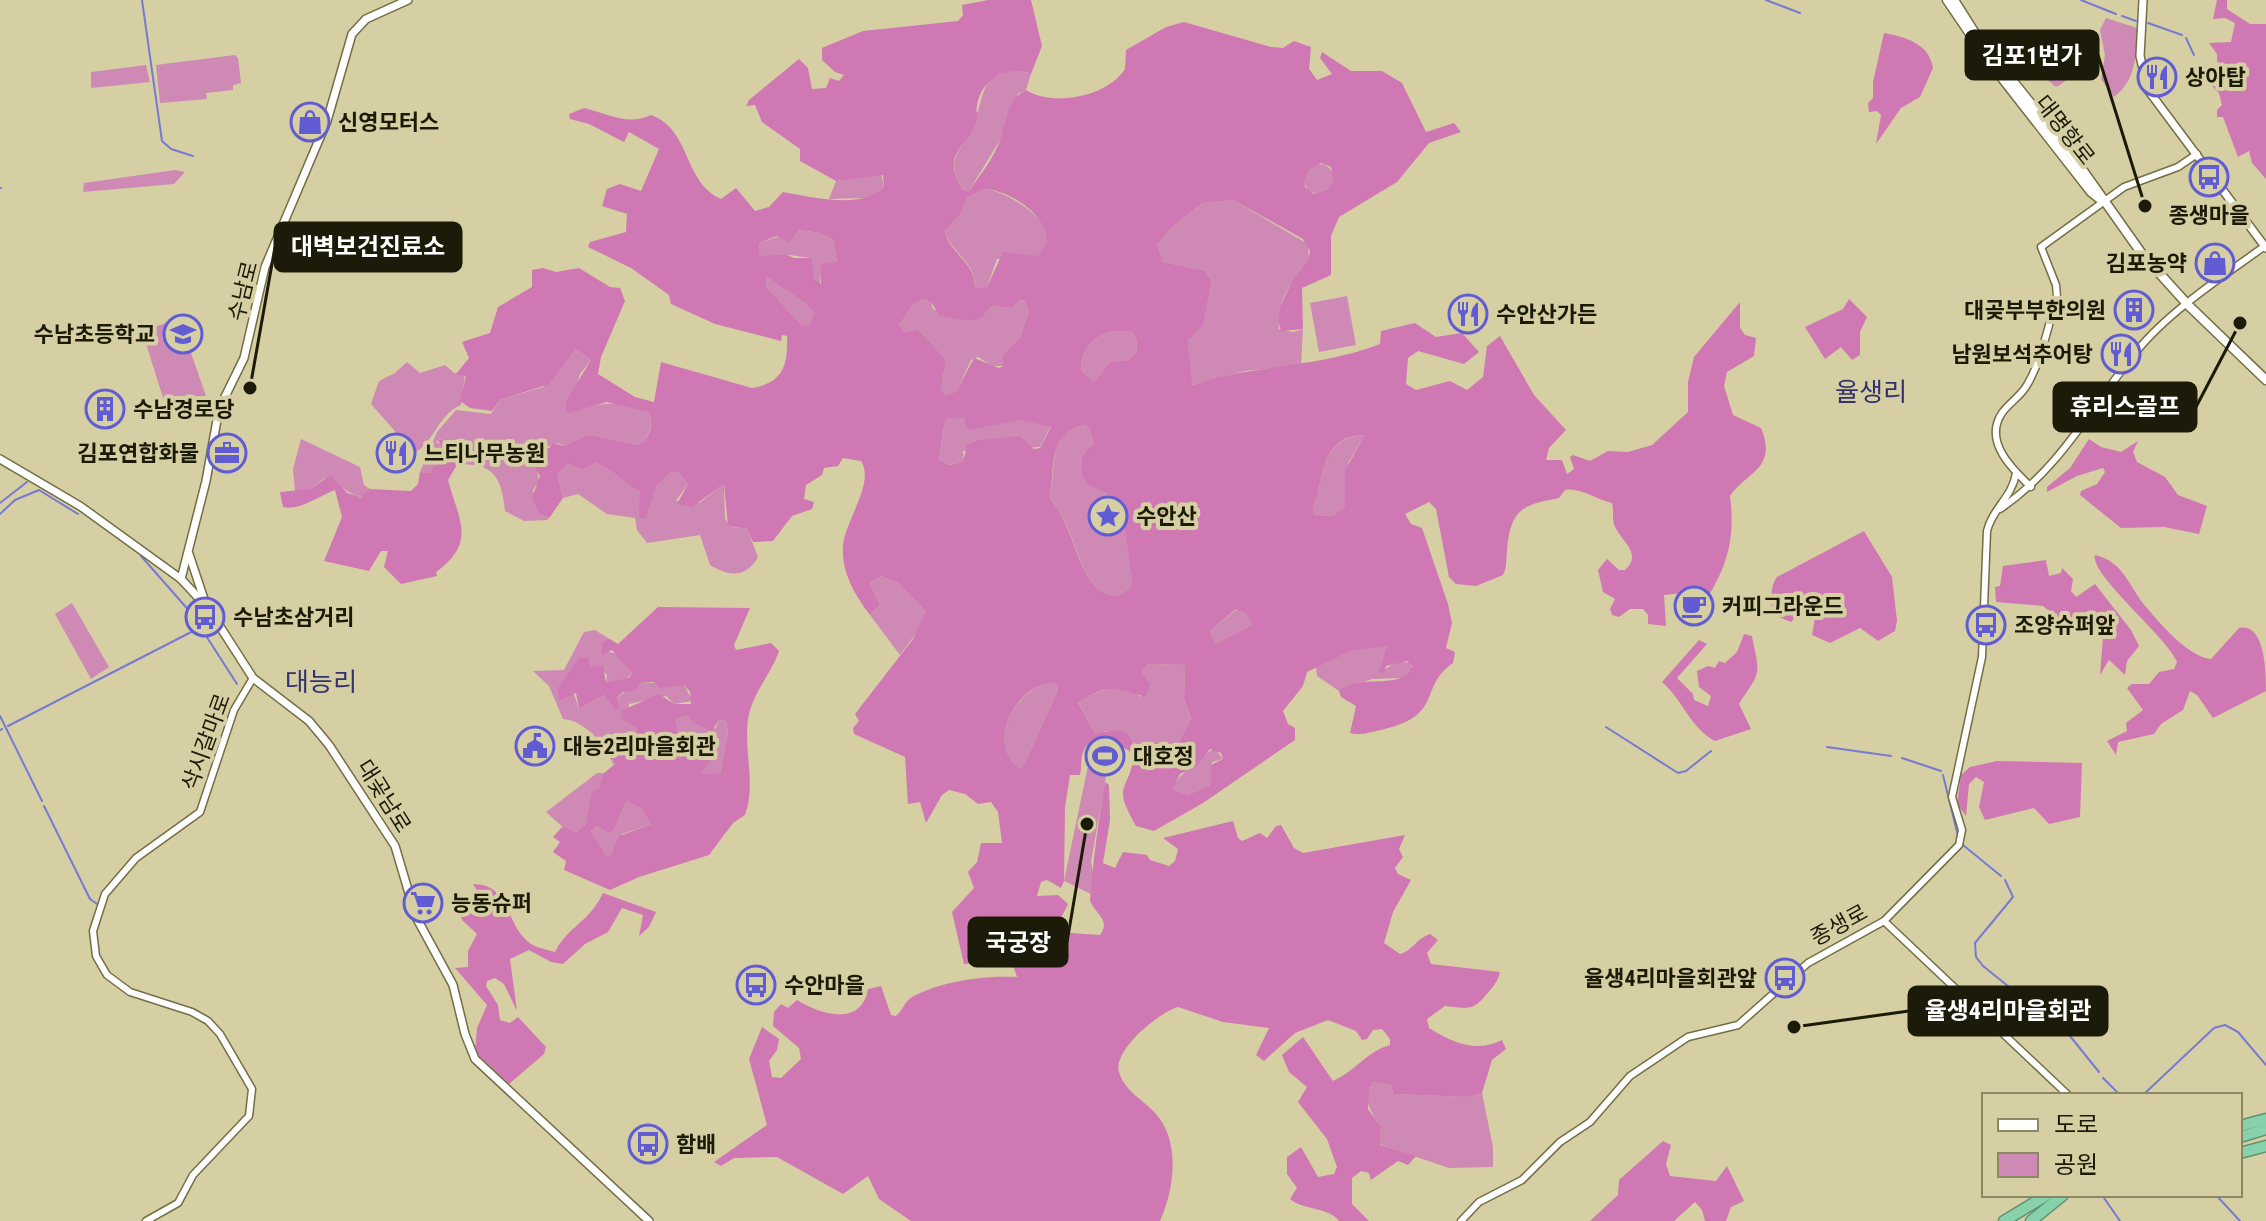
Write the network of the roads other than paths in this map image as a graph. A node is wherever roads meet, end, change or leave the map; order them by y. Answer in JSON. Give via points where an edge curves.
{"nodes":[{"id":1,"x":408,"y":0,"type":"edge"},
{"id":2,"x":1947,"y":0,"type":"edge"},
{"id":3,"x":1954,"y":0,"type":"edge"},
{"id":4,"x":2143,"y":0,"type":"edge"},
{"id":5,"x":2197,"y":154,"type":"junction"},
{"id":6,"x":2103,"y":201,"type":"junction"},
{"id":7,"x":2265,"y":247,"type":"edge"},
{"id":8,"x":2188,"y":305,"type":"junction"},
{"id":9,"x":2266,"y":380,"type":"edge"},
{"id":10,"x":0,"y":459,"type":"edge"},
{"id":11,"x":2016,"y":473,"type":"junction"},
{"id":12,"x":2031,"y":487,"type":"junction"},
{"id":13,"x":1997,"y":511,"type":"junction"},
{"id":14,"x":187,"y":555,"type":"junction"},
{"id":15,"x":164,"y":565,"type":"junction"},
{"id":16,"x":181,"y":579,"type":"junction"},
{"id":17,"x":208,"y":608,"type":"junction"},
{"id":18,"x":253,"y":678,"type":"junction"},
{"id":19,"x":1884,"y":921,"type":"junction"},
{"id":20,"x":2066,"y":1093,"type":"edge"},
{"id":21,"x":2266,"y":1124,"type":"edge"},
{"id":22,"x":2242,"y":1131,"type":"edge"},
{"id":23,"x":2266,"y":1144,"type":"edge"},
{"id":24,"x":2242,"y":1150,"type":"edge"},
{"id":25,"x":2041,"y":1202,"type":"edge"},
{"id":26,"x":146,"y":1221,"type":"edge"},
{"id":27,"x":649,"y":1221,"type":"edge"},
{"id":28,"x":1461,"y":1221,"type":"edge"},
{"id":29,"x":2004,"y":1221,"type":"edge"},
{"id":30,"x":2021,"y":1221,"type":"edge"},
{"id":31,"x":2031,"y":1221,"type":"edge"}],
"edges":[{"from":1,"to":14,"type":"street","name":"수남로","via":[[366,19],[352,34],[327,121],[265,267],[244,358],[219,409]]},
{"from":2,"to":6,"type":"main road","name":"대명항로","via":[[1971,39]]},
{"from":3,"to":6,"type":"main road","name":"대명항로"},
{"from":4,"to":5,"type":"street","via":[[2143,78]]},
{"from":5,"to":6,"type":"street"},
{"from":5,"to":7,"type":"street"},
{"from":6,"to":8,"type":"main road","name":"대명항로"},
{"from":6,"to":11,"type":"street","via":[[2041,247],[2057,297],[2028,384],[2003,412],[1997,430],[2002,454]]},
{"from":7,"to":8,"type":"street"},
{"from":8,"to":9,"type":"main road","name":"대명항로"},
{"from":8,"to":12,"type":"street","via":[[2136,353],[2057,461]]},
{"from":10,"to":15,"type":"street","name":"대곶남로"},
{"from":11,"to":12,"type":"street"},
{"from":11,"to":13,"type":"street","name":"종생로"},
{"from":12,"to":13,"type":"street"},
{"from":13,"to":19,"type":"street","name":"종생로","via":[[1987,531],[1980,676],[1952,797],[1961,841]]},
{"from":14,"to":15,"type":"street","via":[[175,566]]},
{"from":14,"to":16,"type":"street","name":"수남로"},
{"from":14,"to":17,"type":"street"},
{"from":15,"to":16,"type":"street","name":"대곶남로"},
{"from":16,"to":17,"type":"street","name":"대곶남로"},
{"from":17,"to":18,"type":"street","name":"대곶남로"},
{"from":18,"to":26,"type":"street","name":"삭시갈마로","via":[[234,710],[200,812],[132,862],[105,894],[93,931],[96,956],[107,975],[130,992],[208,1021],[252,1089],[249,1116],[193,1175],[178,1203]]},
{"from":18,"to":27,"type":"street","name":"대곶남로","via":[[318,731],[383,825],[400,857],[416,917],[453,985],[475,1059]]},
{"from":19,"to":20,"type":"street"},
{"from":19,"to":28,"type":"street","name":"종생로","via":[[1808,963],[1738,1025],[1688,1037],[1630,1076],[1590,1122],[1560,1142],[1522,1180],[1479,1202]]},
{"from":21,"to":22,"type":"highway"},
{"from":23,"to":24,"type":"highway"},
{"from":25,"to":29,"type":"highway"},
{"from":25,"to":30,"type":"highway"},
{"from":25,"to":31,"type":"highway"}]}
